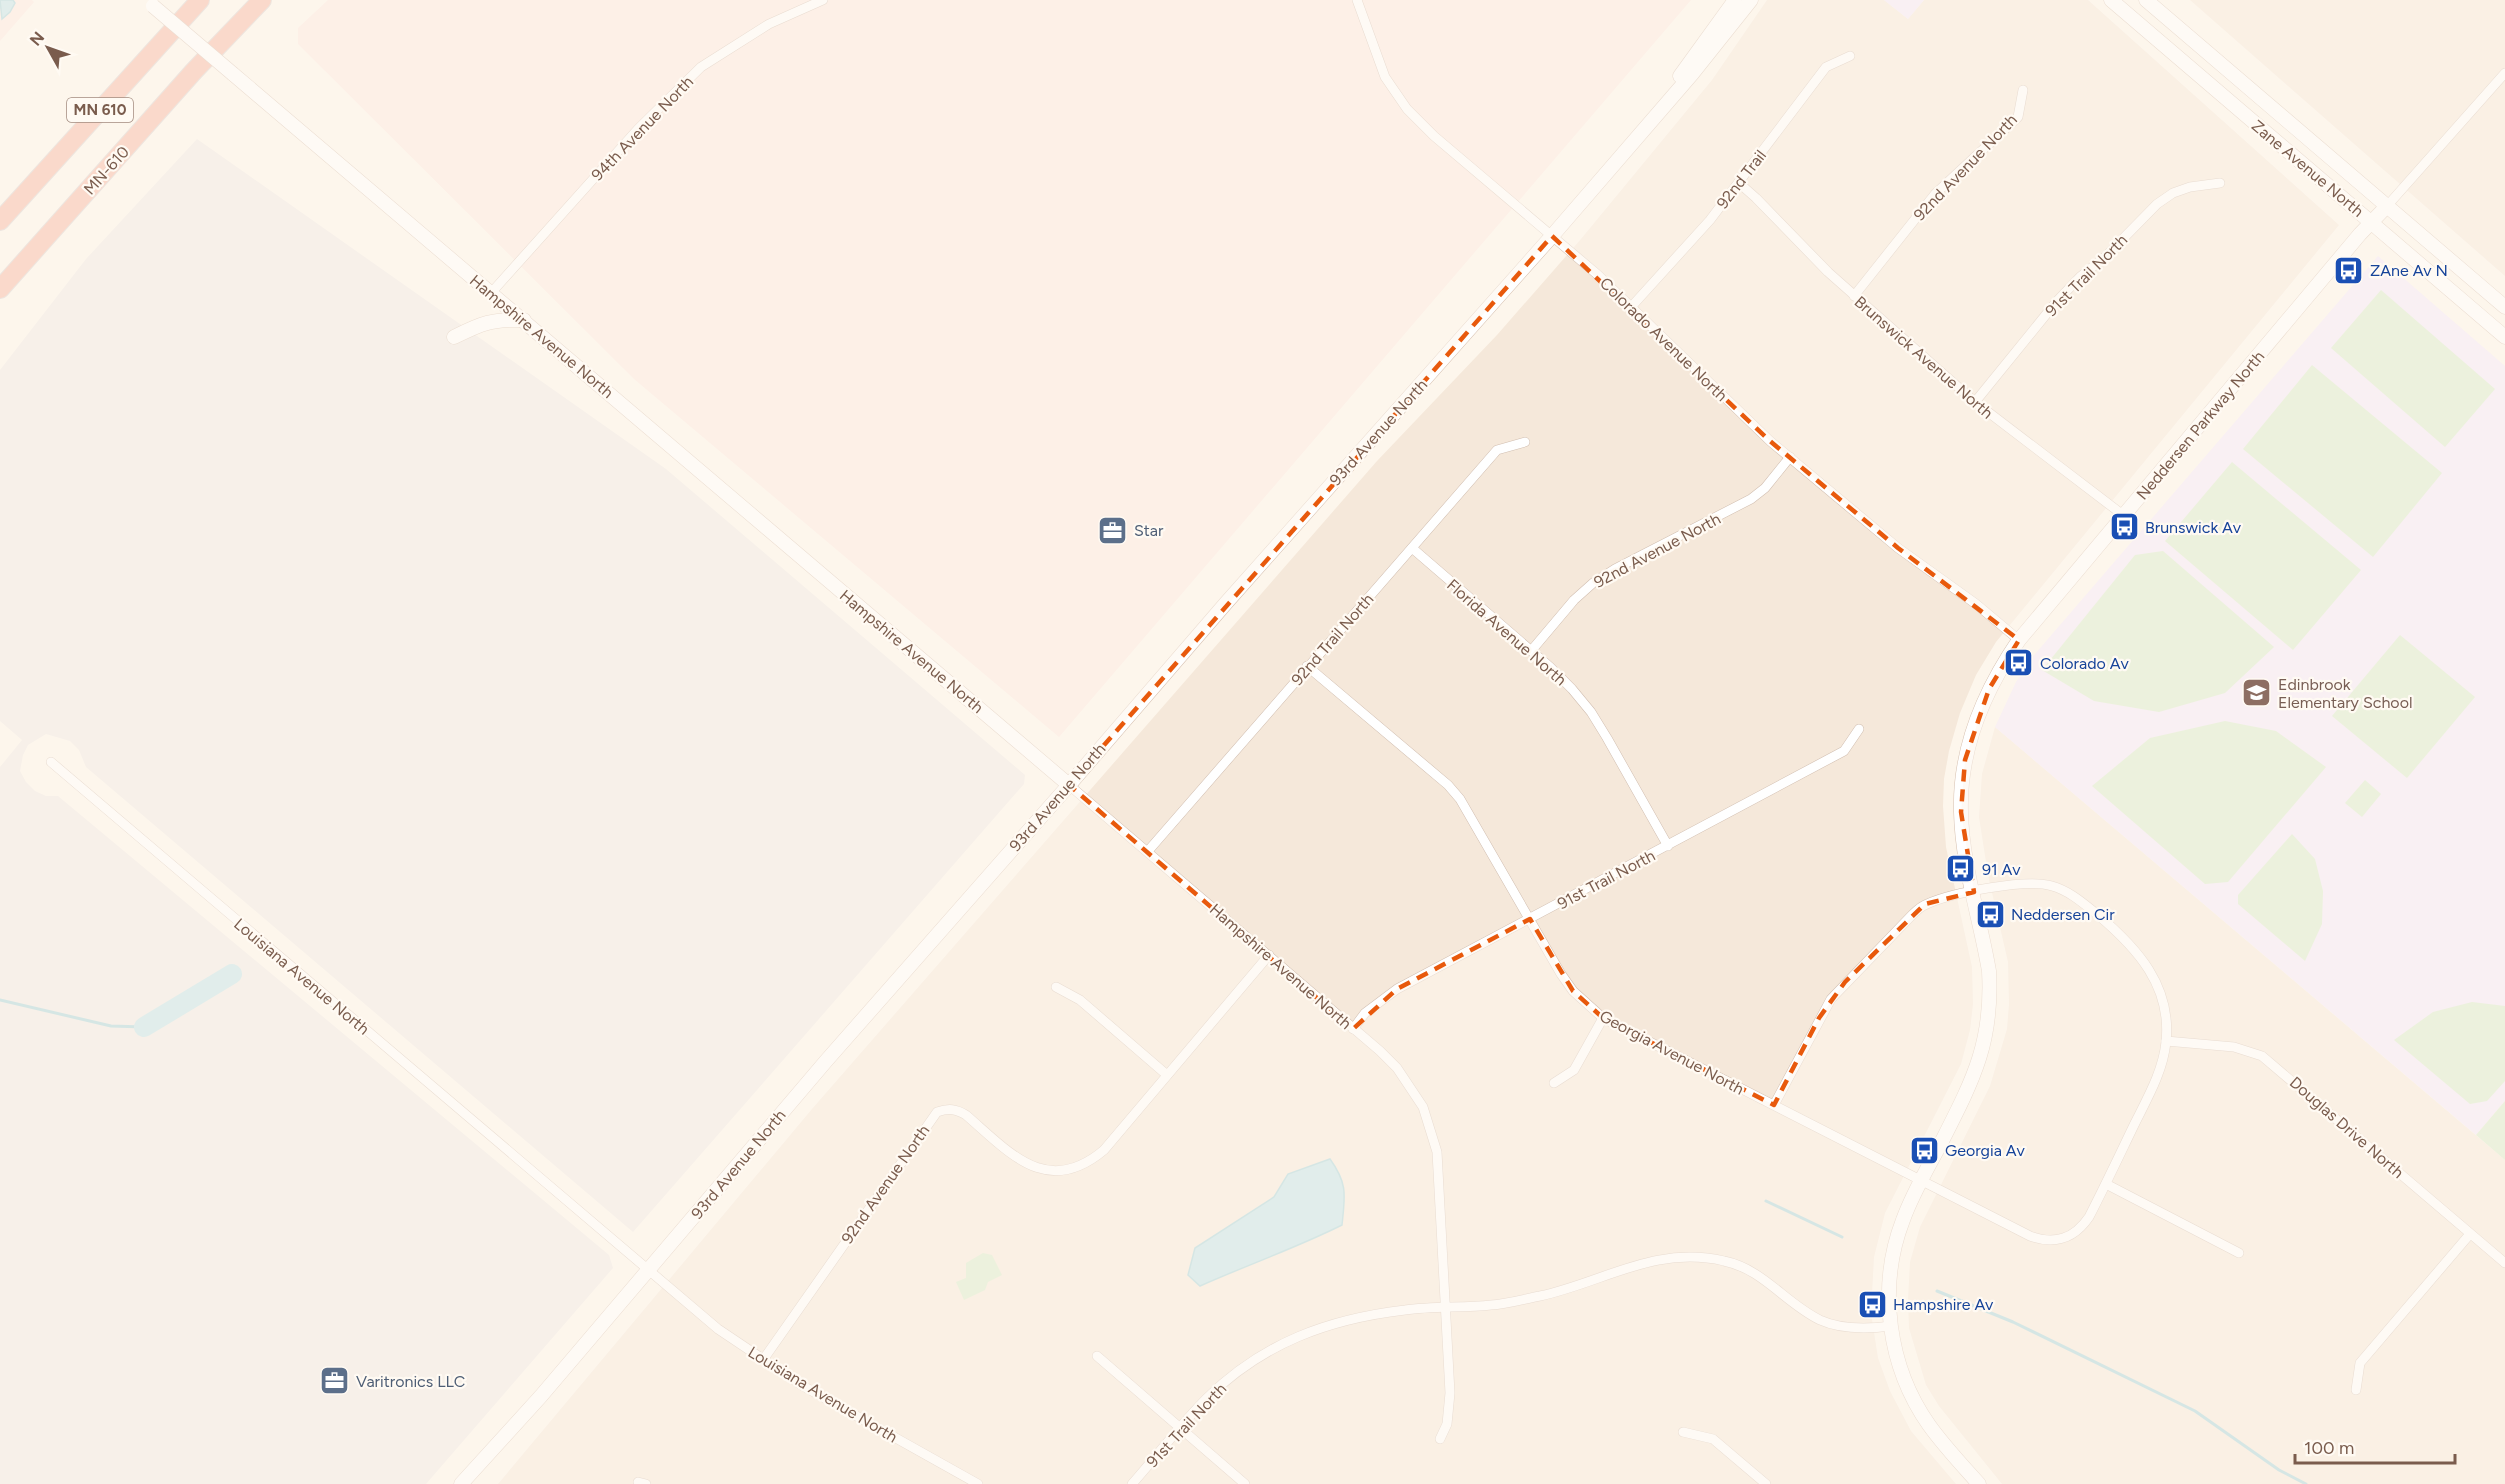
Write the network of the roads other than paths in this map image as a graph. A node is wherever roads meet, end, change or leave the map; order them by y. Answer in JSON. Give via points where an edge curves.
{"nodes":[{"id":1,"x":200,"y":0,"type":"edge"},
{"id":2,"x":262,"y":0,"type":"edge"},
{"id":3,"x":822,"y":0,"type":"edge"},
{"id":4,"x":1357,"y":0,"type":"edge"},
{"id":5,"x":1735,"y":0,"type":"edge"},
{"id":6,"x":1751,"y":0,"type":"edge"},
{"id":7,"x":2111,"y":0,"type":"edge"},
{"id":8,"x":2146,"y":0,"type":"edge"},
{"id":9,"x":149,"y":3,"type":"edge"},
{"id":10,"x":1850,"y":56,"type":"dead end"},
{"id":11,"x":2505,"y":73,"type":"edge"},
{"id":12,"x":2023,"y":90,"type":"dead end"},
{"id":13,"x":1656,"y":114,"type":"junction"},
{"id":14,"x":1739,"y":183,"type":"junction"},
{"id":15,"x":2220,"y":183,"type":"dead end"},
{"id":16,"x":86,"y":192,"type":"junction"},
{"id":17,"x":2387,"y":206,"type":"junction"},
{"id":18,"x":0,"y":221,"type":"edge"},
{"id":19,"x":2371,"y":222,"type":"junction"},
{"id":20,"x":1552,"y":236,"type":"junction"},
{"id":21,"x":0,"y":289,"type":"edge"},
{"id":22,"x":491,"y":293,"type":"junction"},
{"id":23,"x":1854,"y":296,"type":"junction"},
{"id":24,"x":0,"y":300,"type":"edge"},
{"id":25,"x":1632,"y":306,"type":"junction"},
{"id":26,"x":2505,"y":308,"type":"edge"},
{"id":27,"x":524,"y":320,"type":"junction"},
{"id":28,"x":454,"y":337,"type":"dead end"},
{"id":29,"x":2505,"y":337,"type":"edge"},
{"id":30,"x":1975,"y":402,"type":"junction"},
{"id":31,"x":1525,"y":442,"type":"dead end"},
{"id":32,"x":1790,"y":457,"type":"junction"},
{"id":33,"x":2123,"y":515,"type":"junction"},
{"id":34,"x":1412,"y":548,"type":"junction"},
{"id":35,"x":2019,"y":640,"type":"junction"},
{"id":36,"x":1531,"y":651,"type":"junction"},
{"id":37,"x":1307,"y":666,"type":"junction"},
{"id":38,"x":1859,"y":729,"type":"dead end"},
{"id":39,"x":51,"y":762,"type":"dead end"},
{"id":40,"x":1069,"y":785,"type":"junction"},
{"id":41,"x":1668,"y":846,"type":"junction"},
{"id":42,"x":1148,"y":851,"type":"junction"},
{"id":43,"x":1974,"y":892,"type":"junction"},
{"id":44,"x":1530,"y":919,"type":"junction"},
{"id":45,"x":1269,"y":955,"type":"junction"},
{"id":46,"x":1056,"y":987,"type":"dead end"},
{"id":47,"x":1603,"y":1018,"type":"junction"},
{"id":48,"x":1353,"y":1029,"type":"junction"},
{"id":49,"x":2166,"y":1041,"type":"junction"},
{"id":50,"x":1167,"y":1075,"type":"junction"},
{"id":51,"x":1554,"y":1083,"type":"dead end"},
{"id":52,"x":1774,"y":1105,"type":"junction"},
{"id":53,"x":1921,"y":1180,"type":"junction"},
{"id":54,"x":2106,"y":1184,"type":"junction"},
{"id":55,"x":2470,"y":1234,"type":"junction"},
{"id":56,"x":2239,"y":1253,"type":"dead end"},
{"id":57,"x":2505,"y":1263,"type":"edge"},
{"id":58,"x":648,"y":1270,"type":"junction"},
{"id":59,"x":1445,"y":1308,"type":"junction"},
{"id":60,"x":1891,"y":1326,"type":"junction"},
{"id":61,"x":1097,"y":1356,"type":"dead end"},
{"id":62,"x":763,"y":1360,"type":"junction"},
{"id":63,"x":2355,"y":1390,"type":"dead end"},
{"id":64,"x":1181,"y":1428,"type":"junction"},
{"id":65,"x":1683,"y":1432,"type":"dead end"},
{"id":66,"x":1440,"y":1439,"type":"dead end"},
{"id":67,"x":461,"y":1484,"type":"edge"},
{"id":68,"x":978,"y":1484,"type":"edge"},
{"id":69,"x":1132,"y":1484,"type":"edge"},
{"id":70,"x":1245,"y":1484,"type":"edge"},
{"id":71,"x":1766,"y":1484,"type":"edge"},
{"id":72,"x":1979,"y":1484,"type":"edge"}],
"edges":[{"from":1,"to":18,"type":"highway","number":"MN 610"},
{"from":2,"to":16,"type":"highway","name":"MN-610","number":"MN 610"},
{"from":3,"to":22,"type":"street","name":"94th Avenue North","via":[[769,24],[701,67],[638,129]]},
{"from":4,"to":20,"type":"street","name":"Colorado Avenue North","via":[[1385,77],[1407,109]]},
{"from":5,"to":13,"type":"street","name":"93rd Avenue North"},
{"from":6,"to":13,"type":"street","name":"93rd Avenue North"},
{"from":7,"to":19,"type":"street","name":"Zane Avenue North"},
{"from":8,"to":17,"type":"street","name":"Zane Avenue North"},
{"from":9,"to":22,"type":"street","name":"Hampshire Avenue North","bridge":true},
{"from":10,"to":14,"type":"street","name":"92nd Trail","via":[[1826,67]]},
{"from":11,"to":17,"type":"street"},
{"from":12,"to":23,"type":"street","name":"92nd Avenue North","via":[[2018,117],[1935,194]]},
{"from":13,"to":20,"type":"street","name":"93rd Avenue North"},
{"from":14,"to":23,"type":"street","name":"Brunswick Avenue North"},
{"from":14,"to":25,"type":"street","name":"92nd Trail"},
{"from":15,"to":30,"type":"street","name":"91st Trail North","via":[[2190,187],[2157,204],[2057,301]]},
{"from":16,"to":21,"type":"highway","name":"MN-610","number":"MN 610"},
{"from":16,"to":24,"type":"highway"},
{"from":17,"to":19,"type":"street","name":"Neddersen Parkway North"},
{"from":17,"to":26,"type":"street","name":"Zane Avenue North"},
{"from":19,"to":29,"type":"street","name":"Zane Avenue North"},
{"from":19,"to":33,"type":"street","name":"Neddersen Parkway North"},
{"from":20,"to":25,"type":"street","name":"Colorado Avenue North"},
{"from":20,"to":40,"type":"street","name":"93rd Avenue North"},
{"from":22,"to":27,"type":"street","name":"Hampshire Avenue North"},
{"from":23,"to":30,"type":"street","name":"Brunswick Avenue North"},
{"from":25,"to":32,"type":"street","name":"Colorado Avenue North"},
{"from":27,"to":28,"type":"street","via":[[496,320]]},
{"from":27,"to":40,"type":"street","name":"Hampshire Avenue North"},
{"from":30,"to":33,"type":"street","name":"Brunswick Avenue North"},
{"from":31,"to":34,"type":"street","name":"92nd Trail North","via":[[1497,450]]},
{"from":32,"to":35,"type":"street","name":"Colorado Avenue North","via":[[1898,548]]},
{"from":32,"to":36,"type":"street","name":"92nd Avenue North","via":[[1751,499],[1593,583]]},
{"from":33,"to":35,"type":"street","name":"Neddersen Parkway North"},
{"from":34,"to":36,"type":"street","name":"Florida Avenue North"},
{"from":34,"to":37,"type":"street","name":"92nd Trail North"},
{"from":35,"to":43,"type":"street","name":"Neddersen Parkway North","via":[[1989,689],[1965,760],[1960,812]]},
{"from":36,"to":41,"type":"street","name":"Florida Avenue North","via":[[1591,712]]},
{"from":37,"to":42,"type":"street","name":"92nd Trail North"},
{"from":37,"to":44,"type":"street","name":"Georgia Avenue North","via":[[1448,785]]},
{"from":38,"to":41,"type":"street","name":"91st Trail North","via":[[1844,751]]},
{"from":39,"to":58,"type":"street","name":"Louisiana Avenue North"},
{"from":40,"to":42,"type":"street","name":"Hampshire Avenue North"},
{"from":40,"to":58,"type":"street","name":"93rd Avenue North"},
{"from":41,"to":44,"type":"street","name":"91st Trail North"},
{"from":42,"to":45,"type":"street","name":"Hampshire Avenue North"},
{"from":43,"to":49,"type":"street","via":[[2033,883],[2051,885],[2080,900],[2122,935],[2144,960],[2161,997]]},
{"from":43,"to":52,"type":"street","via":[[1925,904],[1845,982],[1819,1018]]},
{"from":43,"to":53,"type":"street","name":"Neddersen Parkway North","via":[[1989,971],[1986,1038],[1968,1089]]},
{"from":44,"to":47,"type":"street","name":"Georgia Avenue North","via":[[1574,991]]},
{"from":44,"to":48,"type":"street","name":"91st Trail North","via":[[1397,989],[1365,1013]]},
{"from":45,"to":48,"type":"street","name":"Hampshire Avenue North"},
{"from":45,"to":50,"type":"street","name":"92nd Avenue North"},
{"from":46,"to":50,"type":"street","via":[[1080,1000]]},
{"from":47,"to":51,"type":"street","via":[[1575,1070]]},
{"from":47,"to":52,"type":"street","name":"Georgia Avenue North"},
{"from":48,"to":59,"type":"street","name":"Hampshire Avenue North","via":[[1397,1068],[1423,1107],[1431,1129],[1439,1175]]},
{"from":49,"to":54,"type":"street","name":"Georgia Avenue North","via":[[2152,1088]]},
{"from":49,"to":55,"type":"street","name":"Douglas Drive North","via":[[2234,1047],[2262,1056]]},
{"from":50,"to":62,"type":"street","name":"92nd Avenue North","via":[[1104,1150],[1077,1168],[1061,1171],[1044,1171],[1028,1165],[957,1109],[937,1112]]},
{"from":52,"to":53,"type":"street","name":"Georgia Avenue North"},
{"from":53,"to":54,"type":"street","name":"Georgia Avenue North","via":[[2043,1241],[2057,1241],[2081,1228]]},
{"from":53,"to":60,"type":"street","name":"Neddersen Parkway North","via":[[1894,1247],[1889,1289]]},
{"from":54,"to":56,"type":"street"},
{"from":55,"to":57,"type":"street","name":"Douglas Drive North"},
{"from":55,"to":63,"type":"street","via":[[2360,1363]]},
{"from":58,"to":62,"type":"street","name":"Louisiana Avenue North","via":[[718,1329]]},
{"from":58,"to":67,"type":"street","name":"93rd Avenue North","via":[[542,1396]]},
{"from":59,"to":60,"type":"street","via":[[1494,1305],[1542,1296],[1654,1259],[1677,1256],[1725,1261],[1748,1268],[1819,1320],[1839,1326]]},
{"from":59,"to":64,"type":"street","name":"91st Trail North","via":[[1374,1314],[1300,1334],[1234,1374]]},
{"from":59,"to":66,"type":"street","name":"Hampshire Avenue North","via":[[1450,1393],[1447,1424]]},
{"from":60,"to":72,"type":"street","name":"Neddersen Parkway North","via":[[1901,1368],[1917,1405],[1941,1441]]},
{"from":61,"to":64,"type":"street"},
{"from":62,"to":68,"type":"street","name":"Louisiana Avenue North"},
{"from":64,"to":69,"type":"street","name":"91st Trail North"},
{"from":64,"to":70,"type":"street"},
{"from":65,"to":71,"type":"street","via":[[1713,1439]]}]}
